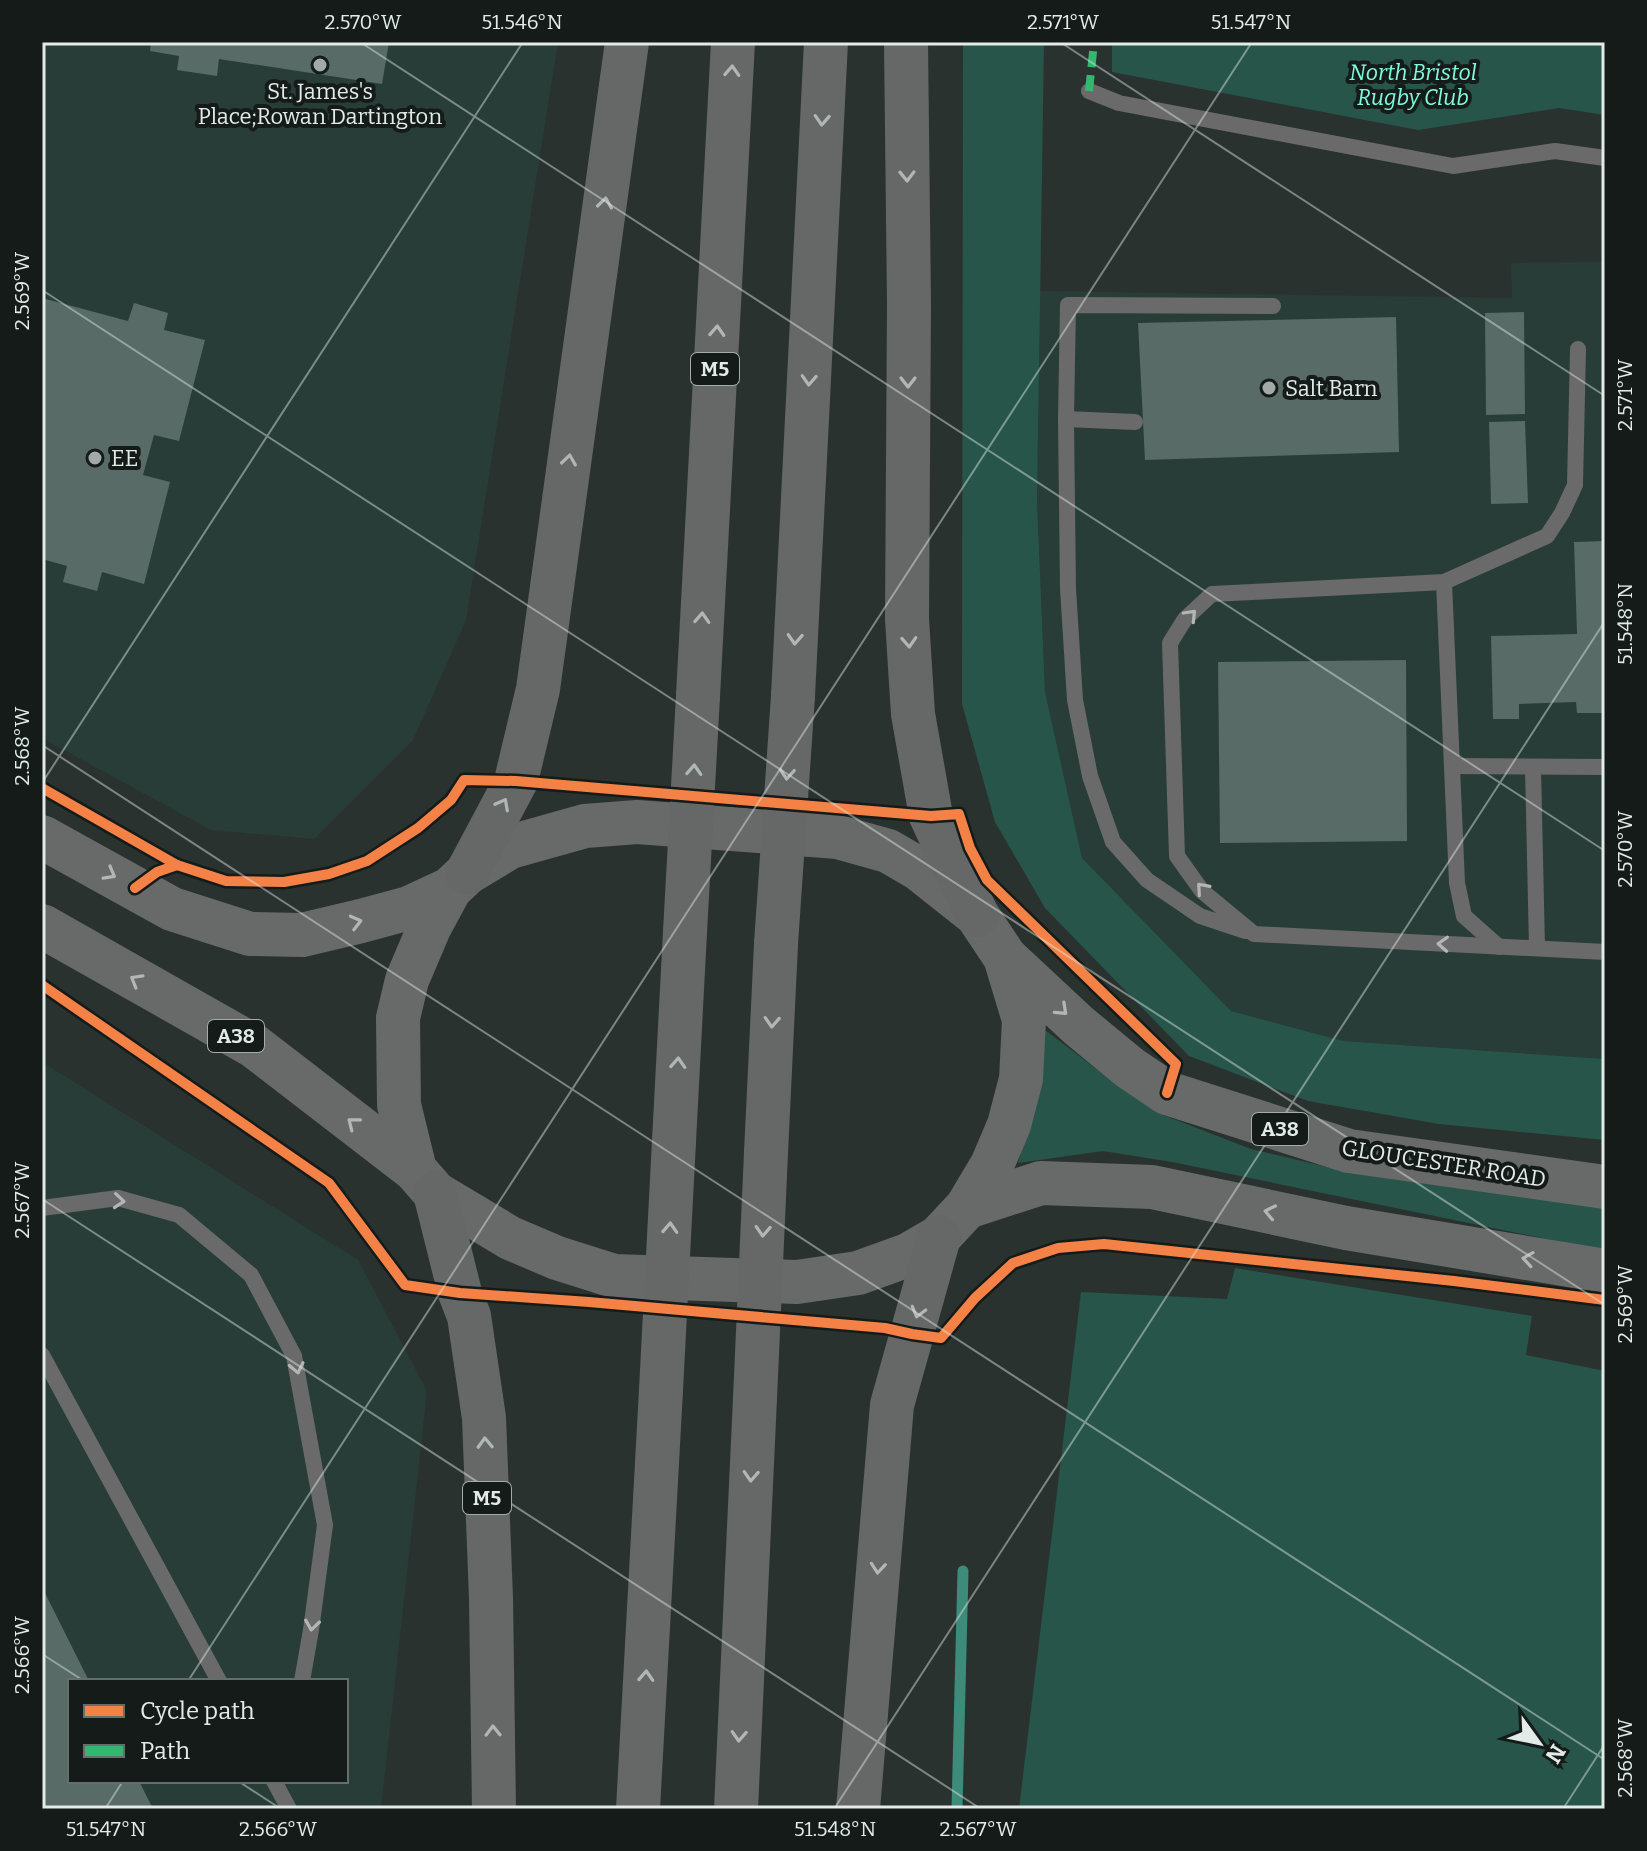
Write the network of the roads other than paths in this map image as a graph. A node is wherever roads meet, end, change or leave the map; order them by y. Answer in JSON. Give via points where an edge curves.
{"nodes":[{"id":1,"x":627,"y":42,"type":"edge"},
{"id":2,"x":733,"y":42,"type":"edge"},
{"id":3,"x":826,"y":42,"type":"edge"},
{"id":4,"x":906,"y":42,"type":"edge"},
{"id":5,"x":1089,"y":91,"type":"dead end"},
{"id":6,"x":1605,"y":158,"type":"edge"},
{"id":7,"x":1273,"y":306,"type":"dead end"},
{"id":8,"x":1578,"y":349,"type":"dead end"},
{"id":9,"x":1066,"y":419,"type":"junction"},
{"id":10,"x":1135,"y":422,"type":"dead end"},
{"id":11,"x":1444,"y":582,"type":"junction"},
{"id":12,"x":1452,"y":766,"type":"junction"},
{"id":13,"x":1533,"y":767,"type":"junction"},
{"id":14,"x":1605,"y":767,"type":"edge"},
{"id":15,"x":42,"y":837,"type":"edge"},
{"id":16,"x":458,"y":881,"type":"junction"},
{"id":17,"x":977,"y":915,"type":"junction"},
{"id":18,"x":42,"y":926,"type":"edge"},
{"id":19,"x":1254,"y":934,"type":"junction"},
{"id":20,"x":1499,"y":947,"type":"junction"},
{"id":21,"x":1537,"y":948,"type":"junction"},
{"id":22,"x":1605,"y":952,"type":"edge"},
{"id":23,"x":1005,"y":957,"type":"junction"},
{"id":24,"x":425,"y":1182,"type":"junction"},
{"id":25,"x":1605,"y":1187,"type":"edge"},
{"id":26,"x":42,"y":1208,"type":"edge"},
{"id":27,"x":953,"y":1222,"type":"junction"},
{"id":28,"x":1605,"y":1271,"type":"edge"},
{"id":29,"x":42,"y":1355,"type":"edge"},
{"id":30,"x":218,"y":1679,"type":"edge"},
{"id":31,"x":302,"y":1679,"type":"edge"},
{"id":32,"x":494,"y":1809,"type":"edge"},
{"id":33,"x":638,"y":1809,"type":"edge"},
{"id":34,"x":736,"y":1809,"type":"edge"},
{"id":35,"x":858,"y":1809,"type":"edge"}],
"edges":[{"from":16,"to":1,"type":"highway","one_way":true,"via":[[516,781],[538,689]]},
{"from":33,"to":2,"type":"highway","number":"M5","one_way":true,"bridge":true},
{"from":3,"to":34,"type":"highway","one_way":true,"bridge":true,"via":[[776,944]]},
{"from":4,"to":17,"type":"highway","one_way":true,"via":[[907,619],[913,714],[931,816]]},
{"from":5,"to":6,"type":"lane","via":[[1119,103],[1453,166],[1555,151]]},
{"from":7,"to":9,"type":"lane","via":[[1068,305]]},
{"from":8,"to":11,"type":"lane","via":[[1575,485],[1562,513],[1547,536]]},
{"from":9,"to":10,"type":"lane"},
{"from":9,"to":19,"type":"lane","via":[[1075,700],[1090,776],[1113,842],[1147,880],[1200,916]]},
{"from":11,"to":12,"type":"lane"},
{"from":19,"to":11,"type":"lane","one_way":true,"via":[[1202,891],[1177,856],[1170,643],[1185,619],[1212,594]]},
{"from":12,"to":13,"type":"lane"},
{"from":12,"to":20,"type":"lane","via":[[1457,883],[1464,916]]},
{"from":13,"to":14,"type":"lane"},
{"from":13,"to":21,"type":"lane"},
{"from":15,"to":16,"type":"main road","one_way":true,"via":[[172,909],[250,934],[302,935],[361,921],[397,911]]},
{"from":16,"to":17,"type":"main road","via":[[510,847],[585,826],[637,822],[838,837],[888,851]]},
{"from":16,"to":24,"type":"main road","via":[[430,926],[398,1018],[399,1105]]},
{"from":17,"to":23,"type":"main road"},
{"from":24,"to":18,"type":"main road","number":"A38","one_way":true,"via":[[254,1046]]},
{"from":20,"to":19,"type":"lane","one_way":true},
{"from":20,"to":21,"type":"lane"},
{"from":21,"to":22,"type":"lane"},
{"from":23,"to":25,"type":"main road","name":"GLOUCESTER ROAD","number":"A38","one_way":true,"via":[[1079,1026],[1167,1093],[1349,1151]]},
{"from":23,"to":27,"type":"main road","via":[[1024,1020],[1021,1079],[992,1165]]},
{"from":24,"to":27,"type":"main road","via":[[510,1238],[614,1276],[797,1282],[858,1273],[908,1255]]},
{"from":32,"to":24,"type":"highway","number":"M5","one_way":true,"via":[[484,1418],[469,1316]]},
{"from":26,"to":31,"type":"lane","one_way":true,"via":[[118,1198],[179,1215],[251,1275],[294,1356],[325,1525]]},
{"from":28,"to":27,"type":"main road","one_way":true,"via":[[1346,1228],[1152,1187],[1041,1183]]},
{"from":27,"to":35,"type":"highway","one_way":true,"via":[[892,1405]]},
{"from":29,"to":30,"type":"lane"}]}
